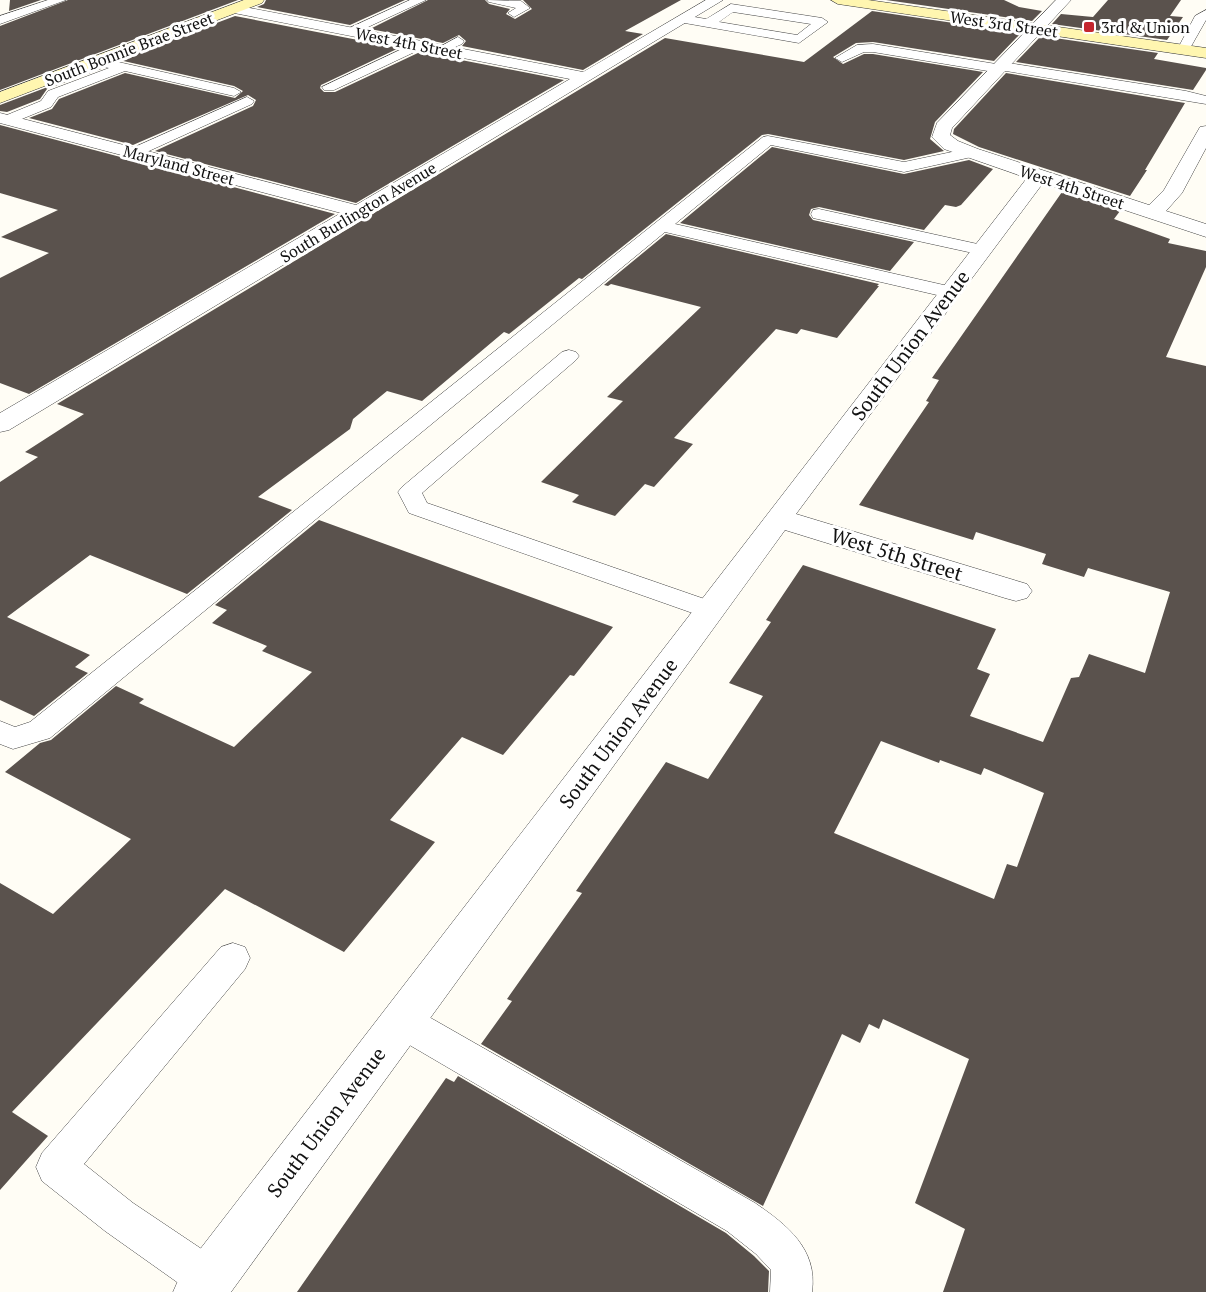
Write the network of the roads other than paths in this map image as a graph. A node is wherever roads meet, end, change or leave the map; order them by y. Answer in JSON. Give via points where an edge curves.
{"nodes":[{"id":1,"x":60,"y":0,"type":"edge"},
{"id":2,"x":257,"y":0,"type":"edge"},
{"id":3,"x":420,"y":0,"type":"edge"},
{"id":4,"x":493,"y":0,"type":"edge"},
{"id":5,"x":716,"y":0,"type":"edge"},
{"id":6,"x":838,"y":0,"type":"edge"},
{"id":7,"x":1064,"y":0,"type":"edge"},
{"id":8,"x":234,"y":9,"type":"junction"},
{"id":9,"x":514,"y":13,"type":"dead end"},
{"id":10,"x":683,"y":19,"type":"junction"},
{"id":11,"x":1203,"y":19,"type":"edge"},
{"id":12,"x":0,"y":20,"type":"edge"},
{"id":13,"x":708,"y":24,"type":"junction"},
{"id":14,"x":1038,"y":29,"type":"junction"},
{"id":15,"x":349,"y":31,"type":"junction"},
{"id":16,"x":458,"y":41,"type":"dead end"},
{"id":17,"x":419,"y":45,"type":"junction"},
{"id":18,"x":442,"y":49,"type":"junction"},
{"id":19,"x":1183,"y":50,"type":"junction"},
{"id":20,"x":1206,"y":53,"type":"edge"},
{"id":21,"x":842,"y":58,"type":"dead end"},
{"id":22,"x":96,"y":61,"type":"junction"},
{"id":23,"x":1001,"y":67,"type":"junction"},
{"id":24,"x":123,"y":68,"type":"junction"},
{"id":25,"x":583,"y":77,"type":"junction"},
{"id":26,"x":27,"y":87,"type":"junction"},
{"id":27,"x":329,"y":87,"type":"dead end"},
{"id":28,"x":53,"y":94,"type":"junction"},
{"id":29,"x":0,"y":98,"type":"edge"},
{"id":30,"x":1206,"y":100,"type":"edge"},
{"id":31,"x":3,"y":119,"type":"edge"},
{"id":32,"x":1206,"y":131,"type":"edge"},
{"id":33,"x":133,"y":153,"type":"junction"},
{"id":34,"x":971,"y":153,"type":"junction"},
{"id":35,"x":1039,"y":176,"type":"junction"},
{"id":36,"x":359,"y":212,"type":"junction"},
{"id":37,"x":1153,"y":213,"type":"junction"},
{"id":38,"x":819,"y":214,"type":"dead end"},
{"id":39,"x":662,"y":226,"type":"junction"},
{"id":40,"x":1206,"y":231,"type":"edge"},
{"id":41,"x":982,"y":250,"type":"junction"},
{"id":42,"x":951,"y":292,"type":"junction"},
{"id":43,"x":569,"y":356,"type":"dead end"},
{"id":44,"x":0,"y":424,"type":"edge"},
{"id":45,"x":778,"y":518,"type":"junction"},
{"id":46,"x":1016,"y":591,"type":"dead end"},
{"id":47,"x":710,"y":610,"type":"junction"},
{"id":48,"x":0,"y":732,"type":"edge"},
{"id":49,"x":233,"y":958,"type":"dead end"},
{"id":50,"x":402,"y":1021,"type":"junction"},
{"id":51,"x":204,"y":1285,"type":"edge"},
{"id":52,"x":791,"y":1292,"type":"edge"}],
"edges":[{"from":1,"to":12,"type":"lane"},
{"from":2,"to":8,"type":"main road","name":"South Bonnie Brae Street"},
{"from":3,"to":15,"type":"lane"},
{"from":4,"to":9,"type":"lane","via":[[524,8]]},
{"from":5,"to":10,"type":"street","name":"South Burlington Avenue"},
{"from":6,"to":14,"type":"main road","name":"West 3rd Street"},
{"from":7,"to":14,"type":"street"},
{"from":8,"to":15,"type":"street","name":"West 4th Street"},
{"from":8,"to":22,"type":"main road","name":"South Bonnie Brae Street"},
{"from":10,"to":13,"type":"lane"},
{"from":10,"to":25,"type":"street","name":"South Burlington Avenue"},
{"from":11,"to":19,"type":"lane"},
{"from":13,"to":13,"type":"lane","via":[[799,39],[822,22],[731,8]]},
{"from":14,"to":19,"type":"main road","name":"West 3rd Street"},
{"from":14,"to":23,"type":"street"},
{"from":15,"to":17,"type":"street","name":"West 4th Street"},
{"from":16,"to":18,"type":"lane"},
{"from":17,"to":18,"type":"street","name":"West 4th Street"},
{"from":17,"to":27,"type":"lane"},
{"from":18,"to":25,"type":"street","name":"West 4th Street"},
{"from":19,"to":20,"type":"main road","name":"West 3rd Street"},
{"from":21,"to":23,"type":"lane","via":[[862,48],[873,48]]},
{"from":22,"to":24,"type":"lane"},
{"from":22,"to":26,"type":"main road","name":"South Bonnie Brae Street"},
{"from":23,"to":30,"type":"lane"},
{"from":23,"to":34,"type":"street","name":"West 4th Street","via":[[943,127],[941,137]]},
{"from":24,"to":28,"type":"lane"},
{"from":24,"to":33,"type":"lane","via":[[241,97]]},
{"from":25,"to":36,"type":"street","name":"South Burlington Avenue"},
{"from":26,"to":28,"type":"lane"},
{"from":26,"to":29,"type":"main road","name":"South Bonnie Brae Street"},
{"from":28,"to":31,"type":"lane","via":[[46,104]]},
{"from":31,"to":33,"type":"street","name":"Maryland Street"},
{"from":32,"to":37,"type":"street","via":[[1172,193]]},
{"from":33,"to":36,"type":"street","name":"Maryland Street"},
{"from":34,"to":35,"type":"street","name":"West 4th Street"},
{"from":34,"to":39,"type":"lane","via":[[904,167],[768,140]]},
{"from":35,"to":37,"type":"street","name":"West 4th Street"},
{"from":35,"to":41,"type":"street","name":"South Union Avenue"},
{"from":36,"to":44,"type":"street","name":"South Burlington Avenue"},
{"from":37,"to":40,"type":"street","name":"West 4th Street"},
{"from":38,"to":41,"type":"lane"},
{"from":39,"to":42,"type":"lane"},
{"from":39,"to":48,"type":"lane","via":[[40,730],[13,738]]},
{"from":41,"to":42,"type":"street","name":"South Union Avenue"},
{"from":42,"to":45,"type":"street","name":"South Union Avenue"},
{"from":43,"to":47,"type":"lane","via":[[410,492],[417,508]]},
{"from":45,"to":46,"type":"street","name":"West 5th Street"},
{"from":45,"to":47,"type":"street","name":"South Union Avenue"},
{"from":47,"to":50,"type":"street","name":"South Union Avenue"},
{"from":49,"to":51,"type":"lane","via":[[56,1167]]},
{"from":50,"to":51,"type":"street","name":"South Union Avenue"},
{"from":50,"to":52,"type":"lane","via":[[741,1217],[785,1251],[794,1280]]}]}
